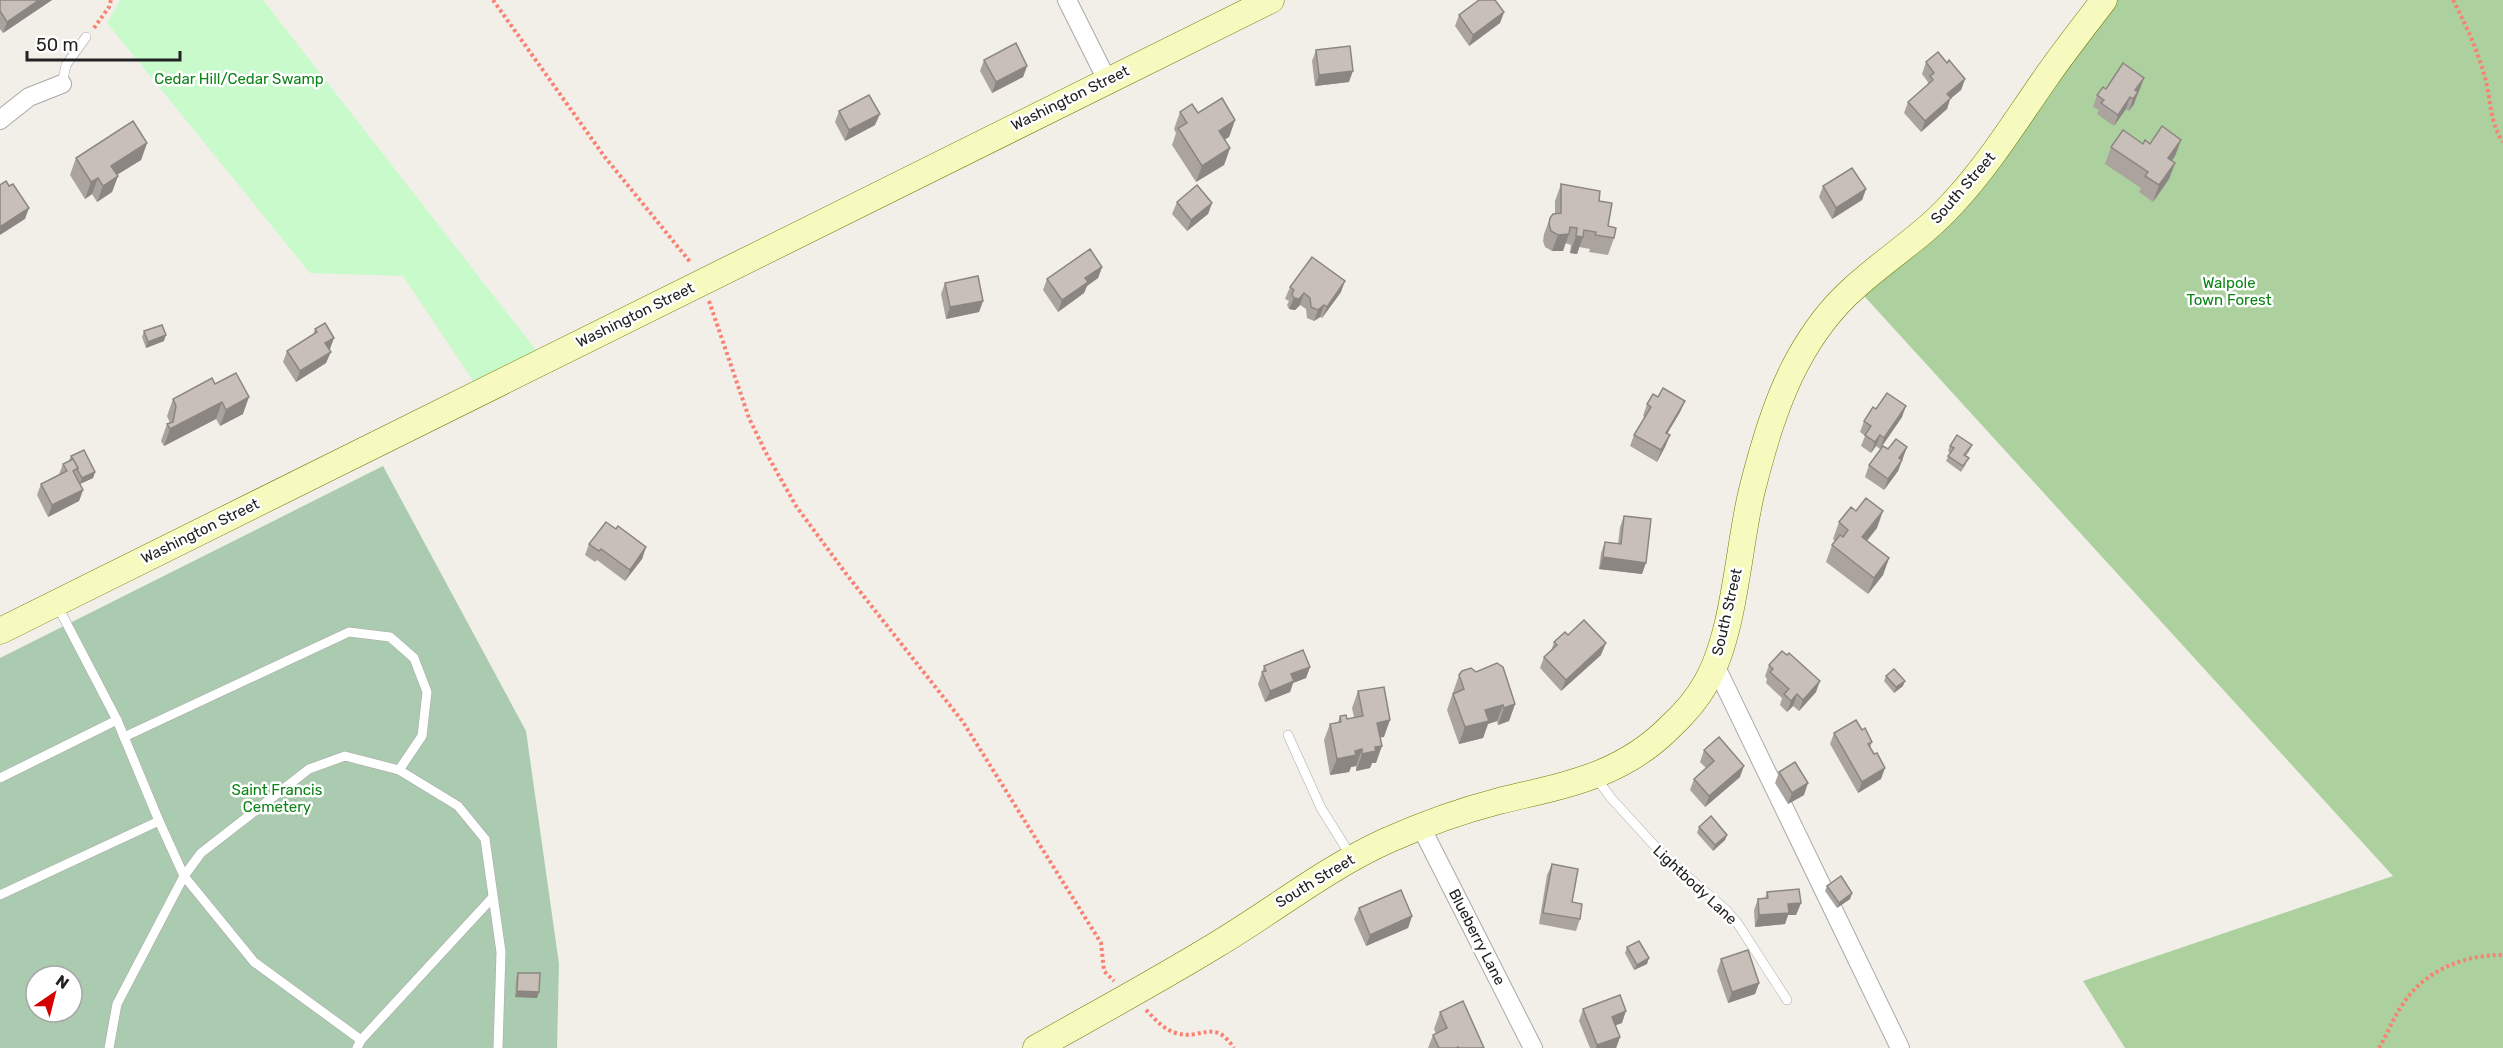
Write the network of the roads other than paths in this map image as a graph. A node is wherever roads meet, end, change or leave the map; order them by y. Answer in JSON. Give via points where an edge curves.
{"nodes":[{"id":1,"x":1067,"y":0,"type":"edge"},
{"id":2,"x":1271,"y":0,"type":"edge"},
{"id":3,"x":2104,"y":0,"type":"edge"},
{"id":4,"x":86,"y":37,"type":"road end"},
{"id":5,"x":1107,"y":80,"type":"junction"},
{"id":6,"x":62,"y":84,"type":"joint"},
{"id":7,"x":0,"y":120,"type":"edge"},
{"id":8,"x":56,"y":603,"type":"junction"},
{"id":9,"x":0,"y":631,"type":"edge"},
{"id":10,"x":1715,"y":665,"type":"junction"},
{"id":11,"x":117,"y":720,"type":"junction"},
{"id":12,"x":1288,"y":735,"type":"dead end"},
{"id":13,"x":124,"y":737,"type":"junction"},
{"id":14,"x":399,"y":770,"type":"junction"},
{"id":15,"x":1595,"y":776,"type":"junction"},
{"id":16,"x":0,"y":778,"type":"edge"},
{"id":17,"x":159,"y":821,"type":"junction"},
{"id":18,"x":1421,"y":826,"type":"junction"},
{"id":19,"x":1353,"y":858,"type":"junction"},
{"id":20,"x":184,"y":876,"type":"junction"},
{"id":21,"x":0,"y":894,"type":"edge"},
{"id":22,"x":493,"y":897,"type":"junction"},
{"id":23,"x":1787,"y":1000,"type":"dead end"},
{"id":24,"x":359,"y":1044,"type":"edge"},
{"id":25,"x":109,"y":1048,"type":"edge"},
{"id":26,"x":498,"y":1048,"type":"edge"},
{"id":27,"x":1036,"y":1048,"type":"edge"},
{"id":28,"x":1533,"y":1048,"type":"edge"},
{"id":29,"x":1900,"y":1048,"type":"edge"}],
"edges":[{"from":1,"to":5,"type":"street"},
{"from":2,"to":5,"type":"street","name":"Washington Street"},
{"from":3,"to":10,"type":"street","name":"South Street","via":[[1954,202],[1855,286],[1813,334],[1779,400],[1767,437]]},
{"from":4,"to":6,"type":"lane","via":[[66,64]]},
{"from":5,"to":8,"type":"street","name":"Washington Street"},
{"from":6,"to":7,"type":"street","via":[[28,98]]},
{"from":8,"to":9,"type":"street","name":"Washington Street"},
{"from":8,"to":11,"type":"lane"},
{"from":10,"to":15,"type":"street","name":"South Street","via":[[1705,685],[1669,729],[1615,768]]},
{"from":10,"to":29,"type":"street"},
{"from":11,"to":13,"type":"lane"},
{"from":11,"to":16,"type":"lane"},
{"from":12,"to":19,"type":"lane","via":[[1321,808]]},
{"from":13,"to":14,"type":"lane","via":[[349,632],[390,637],[414,658],[427,692],[422,736]]},
{"from":13,"to":17,"type":"lane"},
{"from":14,"to":20,"type":"lane","via":[[345,756],[309,769],[201,853]]},
{"from":14,"to":22,"type":"lane","via":[[458,806],[485,839]]},
{"from":15,"to":18,"type":"street","name":"South Street"},
{"from":15,"to":23,"type":"lane","name":"Lightbody Lane","via":[[1664,856],[1732,917]]},
{"from":17,"to":20,"type":"lane"},
{"from":17,"to":21,"type":"lane"},
{"from":18,"to":19,"type":"street","name":"South Street"},
{"from":18,"to":28,"type":"street","name":"Blueberry Lane"},
{"from":19,"to":27,"type":"street","name":"South Street","via":[[1219,943]]},
{"from":20,"to":24,"type":"lane","via":[[254,962]]},
{"from":20,"to":25,"type":"lane","via":[[117,1004]]},
{"from":22,"to":24,"type":"lane"},
{"from":22,"to":26,"type":"lane","via":[[501,952]]}]}
